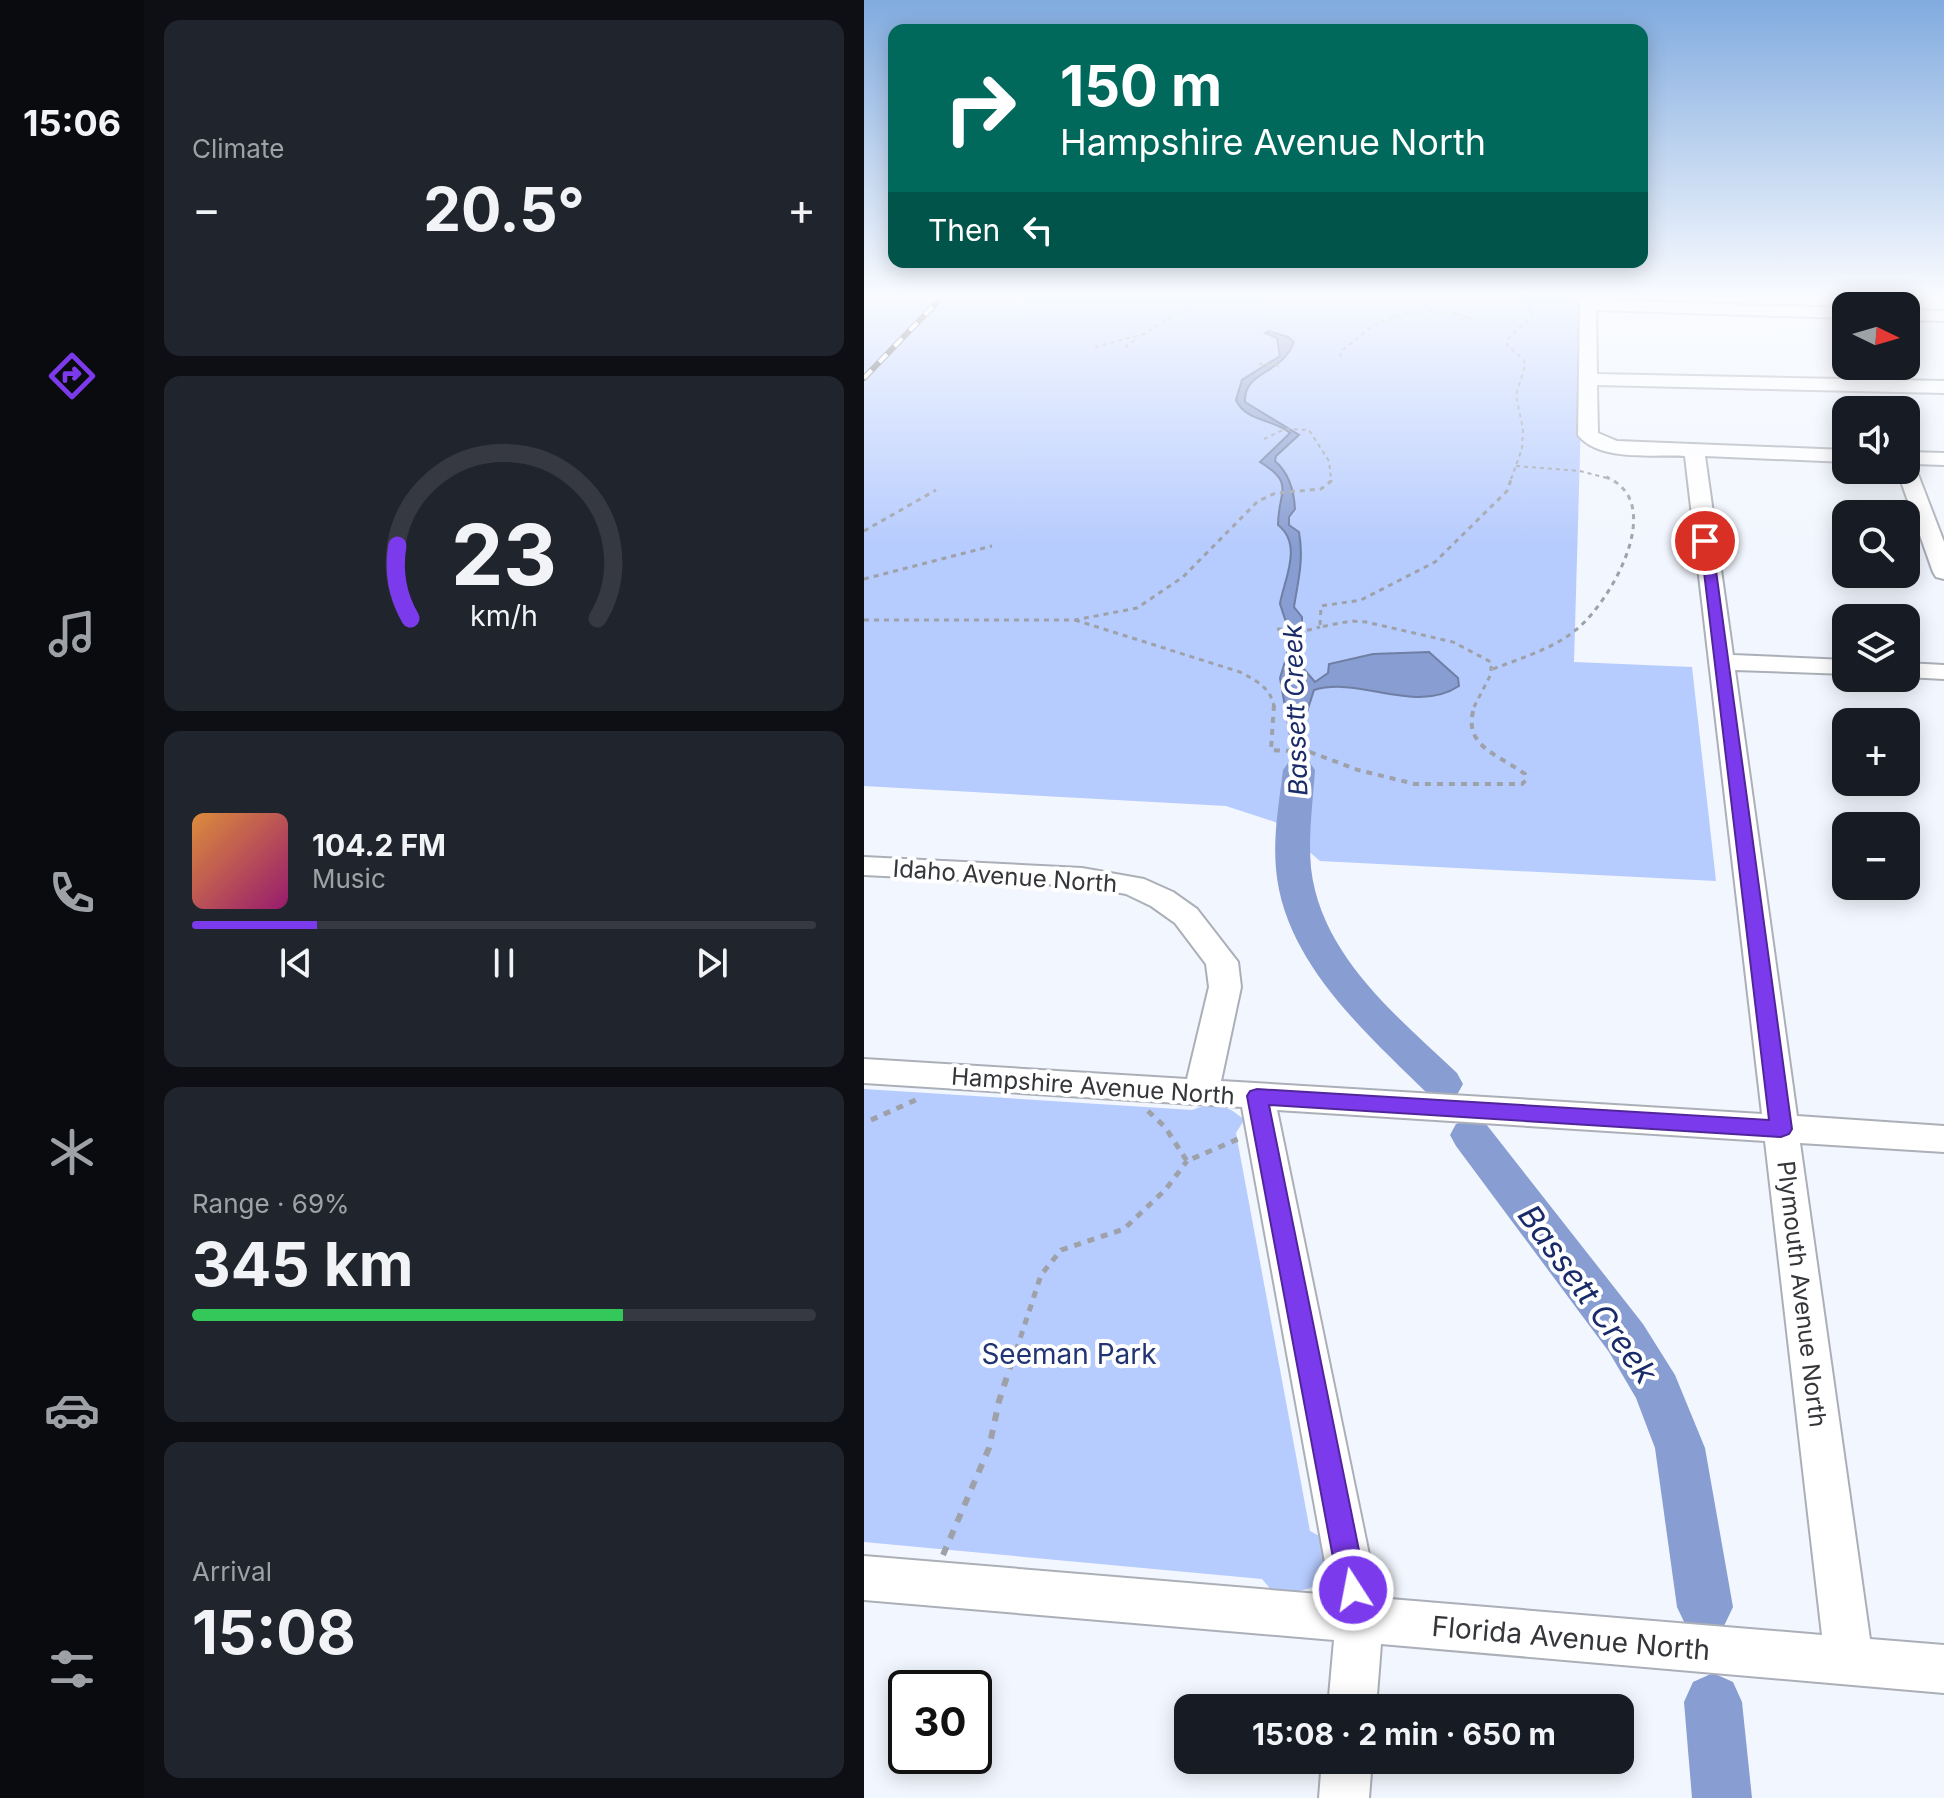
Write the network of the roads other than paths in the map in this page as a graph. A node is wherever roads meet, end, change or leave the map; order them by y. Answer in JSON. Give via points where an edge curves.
{"nodes":[{"id":1,"x":1589,"y":379,"type":"joint"},
{"id":2,"x":1944,"y":387,"type":"edge"},
{"id":3,"x":1694,"y":450,"type":"junction"},
{"id":4,"x":1832,"y":455,"type":"edge"},
{"id":5,"x":1920,"y":458,"type":"edge"},
{"id":6,"x":1944,"y":459,"type":"edge"},
{"id":7,"x":1912,"y":484,"type":"edge"},
{"id":8,"x":1944,"y":572,"type":"edge"},
{"id":9,"x":1720,"y":662,"type":"junction"},
{"id":10,"x":1832,"y":666,"type":"edge"},
{"id":11,"x":1920,"y":671,"type":"edge"},
{"id":12,"x":1944,"y":672,"type":"edge"},
{"id":13,"x":864,"y":866,"type":"edge"},
{"id":14,"x":864,"y":1071,"type":"edge"},
{"id":15,"x":1201,"y":1093,"type":"junction"},
{"id":16,"x":1260,"y":1114,"type":"junction"},
{"id":17,"x":1781,"y":1129,"type":"junction"},
{"id":18,"x":1944,"y":1139,"type":"edge"},
{"id":19,"x":864,"y":1578,"type":"edge"},
{"id":20,"x":1359,"y":1621,"type":"junction"},
{"id":21,"x":1849,"y":1661,"type":"junction"},
{"id":22,"x":1944,"y":1669,"type":"edge"},
{"id":23,"x":1353,"y":1694,"type":"edge"},
{"id":24,"x":1346,"y":1774,"type":"edge"},
{"id":25,"x":1344,"y":1798,"type":"edge"}],
"edges":[{"from":1,"to":2,"type":"street"},
{"from":1,"to":3,"type":"street","via":[[1588,435],[1596,442]]},
{"from":3,"to":4,"type":"street"},
{"from":3,"to":9,"type":"street","name":"Plymouth Avenue North"},
{"from":5,"to":6,"type":"street"},
{"from":7,"to":8,"type":"street"},
{"from":9,"to":10,"type":"street"},
{"from":9,"to":17,"type":"street","name":"Plymouth Avenue North"},
{"from":11,"to":12,"type":"street"},
{"from":13,"to":15,"type":"street","name":"Idaho Avenue North","via":[[1082,877],[1133,886],[1162,899],[1186,916],[1222,962],[1225,987]]},
{"from":14,"to":15,"type":"street","name":"Hampshire Avenue North"},
{"from":15,"to":16,"type":"street","name":"Hampshire Avenue North"},
{"from":16,"to":17,"type":"street","name":"Hampshire Avenue North"},
{"from":16,"to":20,"type":"street"},
{"from":17,"to":18,"type":"street","name":"Hampshire Avenue North"},
{"from":17,"to":21,"type":"street","name":"Plymouth Avenue North"},
{"from":19,"to":20,"type":"street","name":"Florida Avenue North"},
{"from":20,"to":21,"type":"street","name":"Florida Avenue North"},
{"from":20,"to":23,"type":"street"},
{"from":21,"to":22,"type":"street","name":"Florida Avenue North"},
{"from":24,"to":25,"type":"street"}]}
